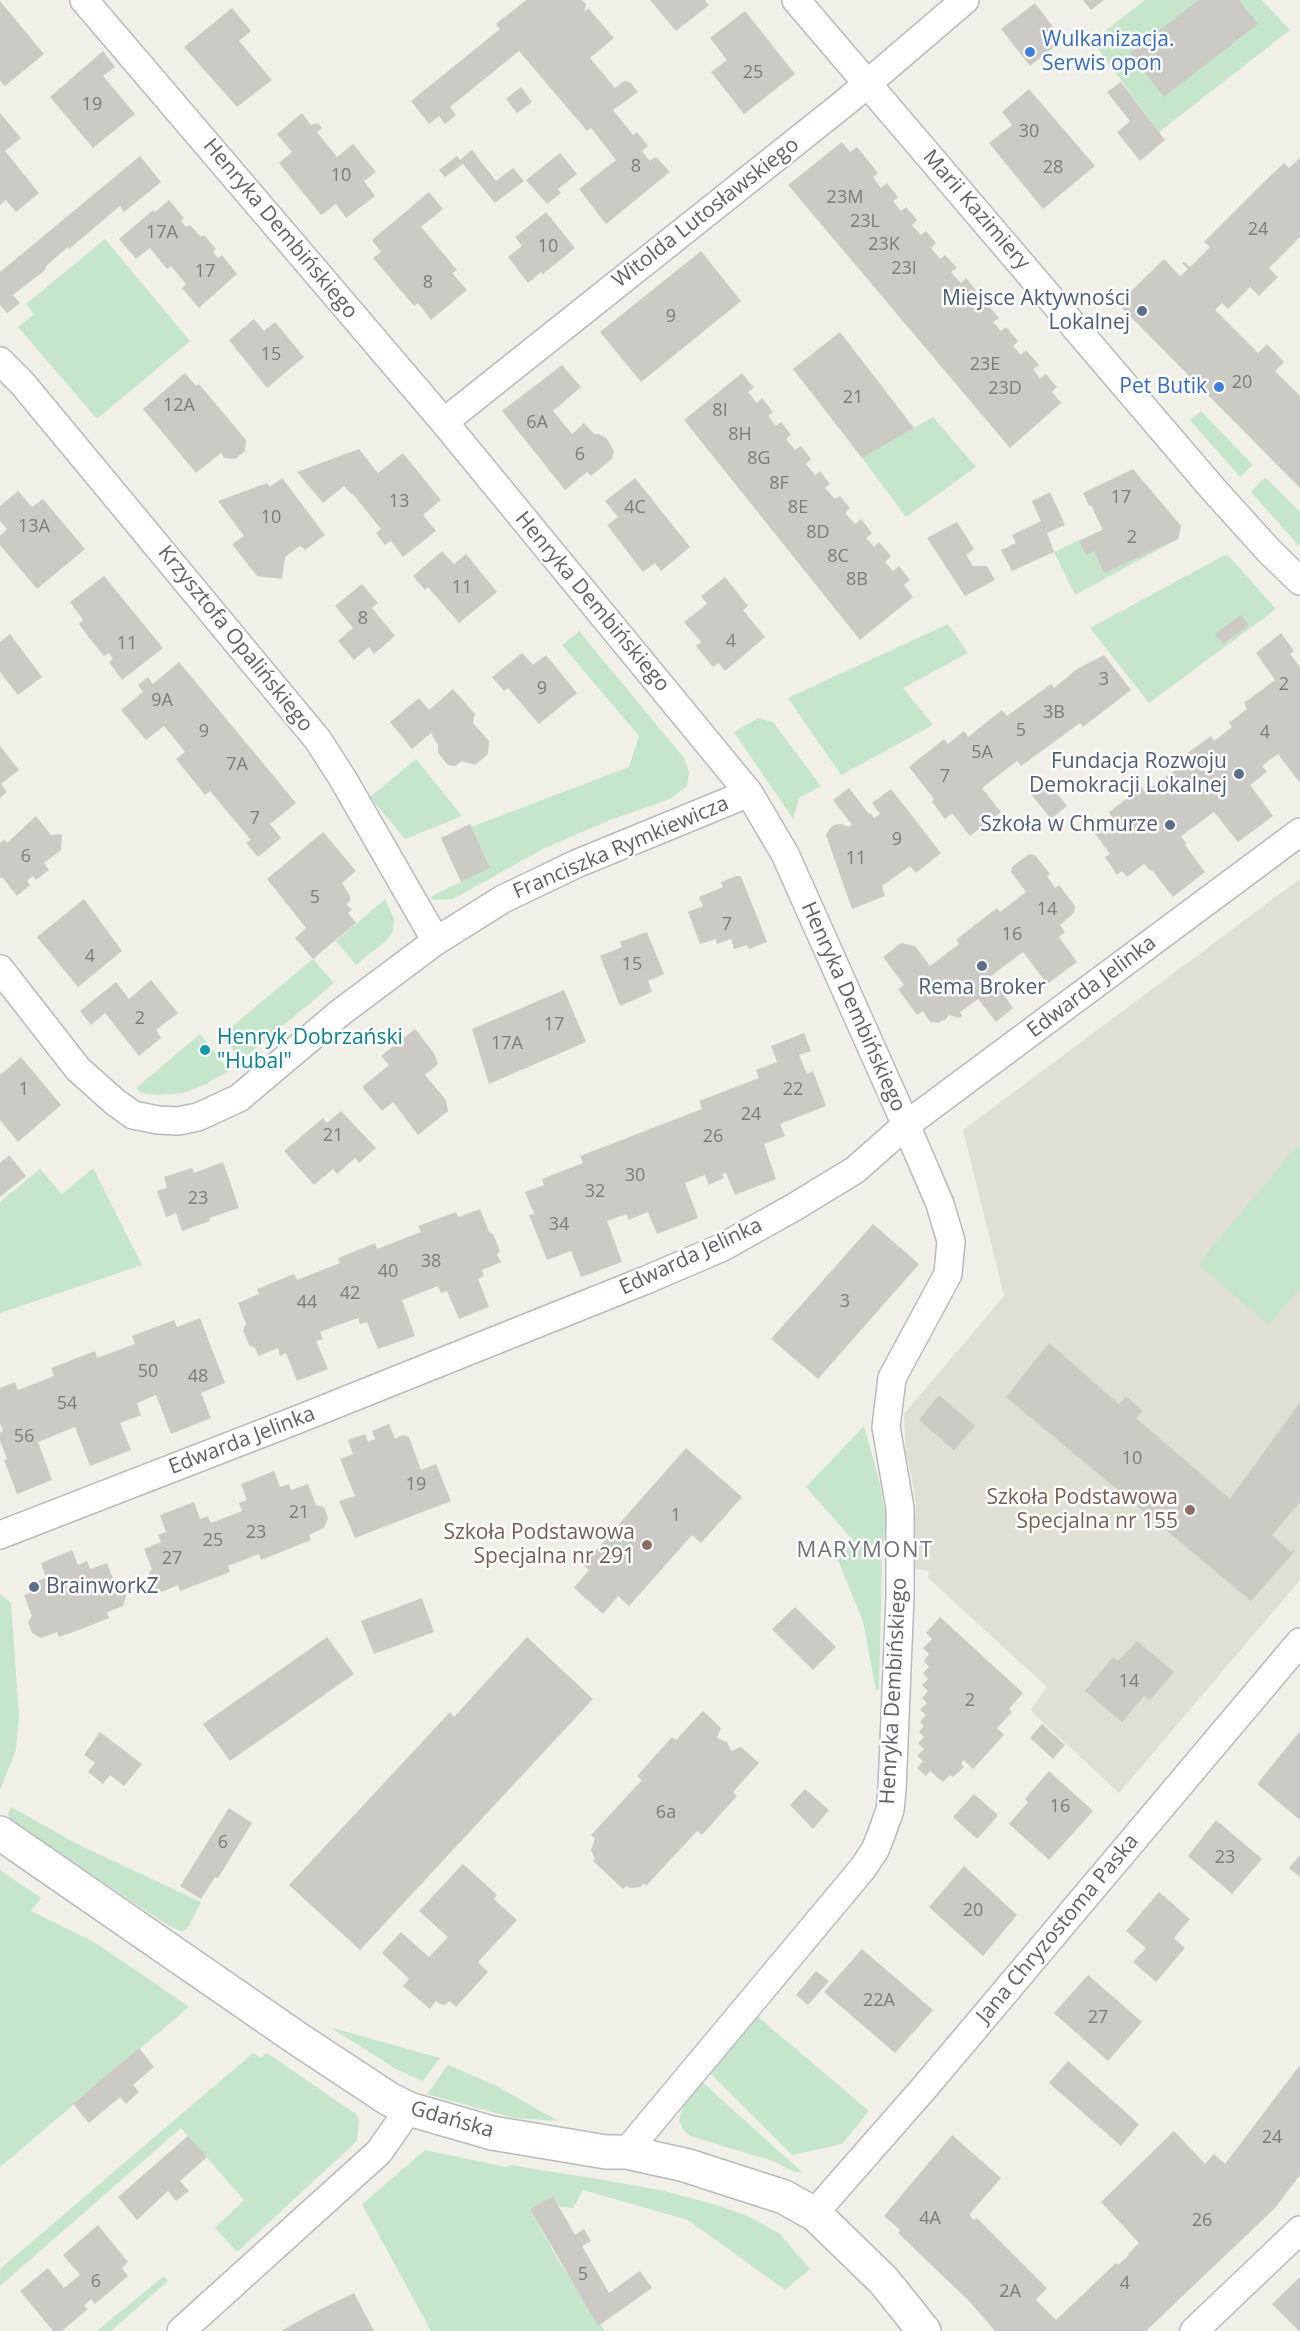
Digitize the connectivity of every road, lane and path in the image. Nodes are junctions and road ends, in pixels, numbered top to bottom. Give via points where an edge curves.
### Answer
1 (84, 0) edge
2 (796, 0) edge
3 (965, 0) edge
4 (867, 85) junction
5 (0, 361) edge
6 (444, 422) junction
7 (1300, 580) edge
8 (749, 794) junction
9 (1300, 832) edge
10 (436, 941) junction
11 (0, 969) edge
12 (906, 1125) junction
13 (0, 1535) edge
14 (1300, 1642) edge
15 (0, 1833) edge
16 (409, 2109) junction
17 (626, 2152) junction
18 (816, 2215) junction
19 (1300, 2230) edge
20 (181, 2331) edge
21 (924, 2331) edge
22 (1194, 2331) edge

1 - 6 street, Henryka Dembińskiego
2 - 4 street, Marii Kazimiery
3 - 4 street, Witolda Lutosławskiego
4 - 6 street, Witolda Lutosławskiego
4 - 7 street, Marii Kazimiery via 1213,489
5 - 10 street, Krzysztofa Opalińskiego via 318,740
6 - 8 street, Henryka Dembińskiego
8 - 10 street, Franciszka Rymkiewicza via 576,864 503,899
8 - 12 street, Henryka Dembińskiego via 784,854
9 - 12 street, Edwarda Jelinka
10 - 11 street, Franciszka Rymkiewicza via 341,1012 239,1098 198,1117 178,1121 133,1115 78,1069
12 - 13 street, Edwarda Jelinka via 855,1170 723,1246 310,1415
12 - 17 street, Henryka Dembińskiego via 940,1204 951,1241 948,1274 892,1378 886,1427 900,1508 890,1810 864,1868
14 - 18 street, Jana Chryzostoma Paska
15 - 16 street, Gdańska via 298,2039
16 - 17 street, Gdańska via 492,2133
16 - 20 street via 379,2152
17 - 18 street, Gdańska via 685,2165 784,2197
18 - 21 street, Gdańska via 884,2281
19 - 22 street

